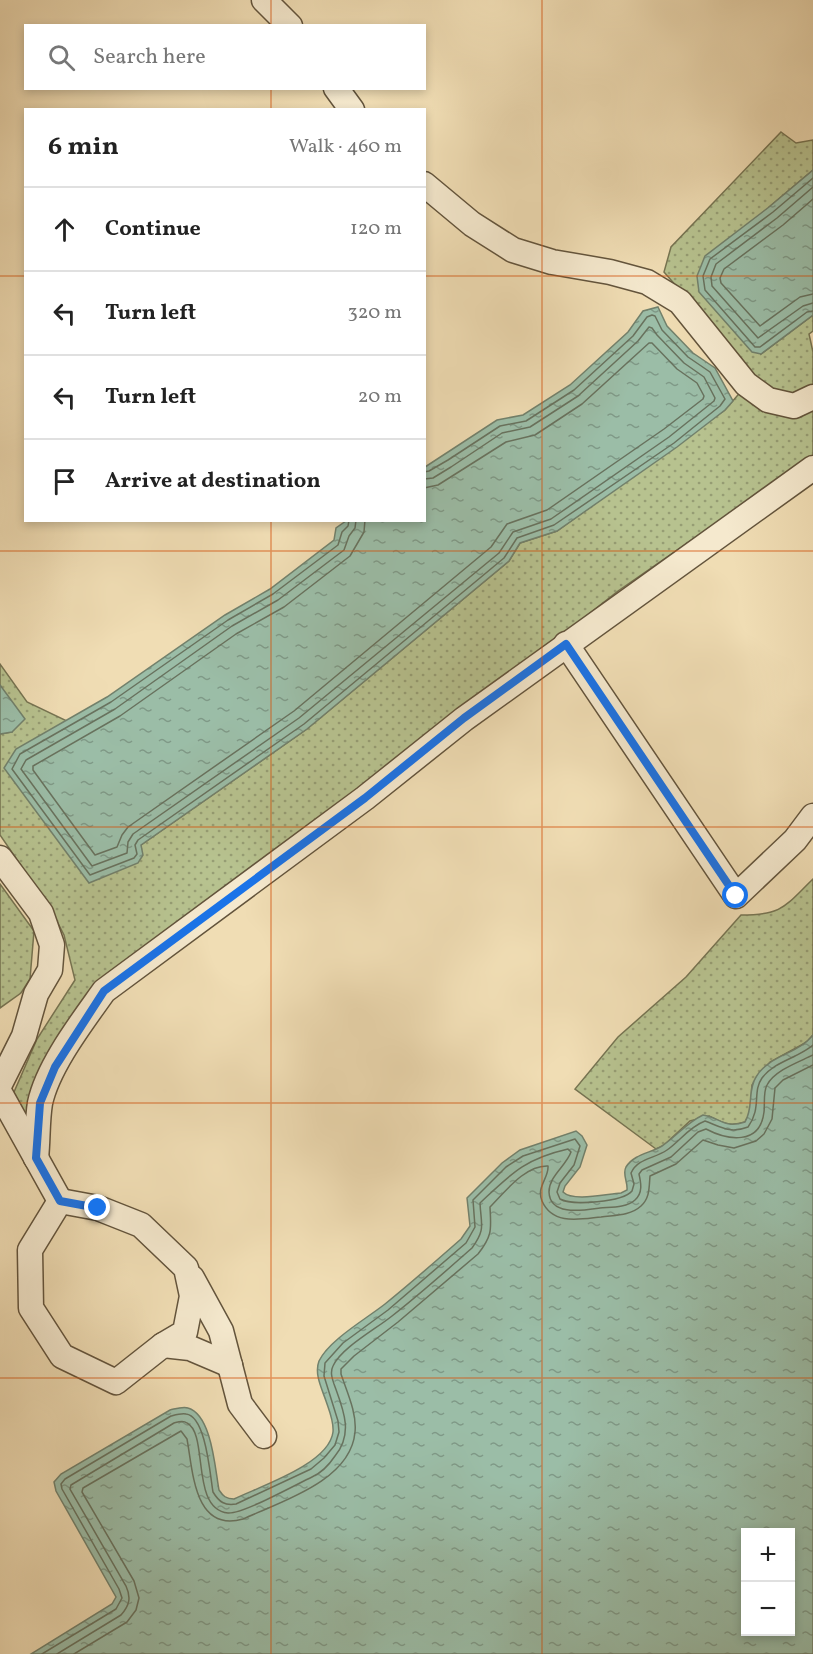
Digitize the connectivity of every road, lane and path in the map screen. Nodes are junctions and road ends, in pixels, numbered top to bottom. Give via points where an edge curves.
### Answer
1 (264, 0) edge
2 (288, 24) edge
3 (337, 90) edge
4 (351, 108) edge
5 (426, 186) edge
6 (813, 397) edge
7 (813, 468) edge
8 (566, 644) junction
9 (813, 816) edge
10 (0, 858) edge
11 (0, 1084) edge
12 (0, 1094) edge
13 (36, 1158) junction
14 (60, 1201) junction
15 (186, 1268) junction
16 (163, 1345) junction
17 (230, 1365) junction
18 (264, 1436) dead end

1 - 2 street
3 - 4 street
5 - 6 street via 472,224 513,250 648,282 680,302 746,384 768,400 794,406
7 - 8 street
8 - 9 street via 736,896 795,840
8 - 13 street via 104,991 55,1067 40,1103
10 - 11 street via 40,913 52,945 50,970 36,994 24,1036
12 - 13 street
13 - 14 street
14 - 15 street via 98,1208 141,1225
14 - 16 street via 30,1250 31,1308 62,1356 116,1382
15 - 16 street via 192,1296 186,1332
15 - 17 street via 221,1331
16 - 17 street via 190,1348
17 - 18 street via 240,1404

